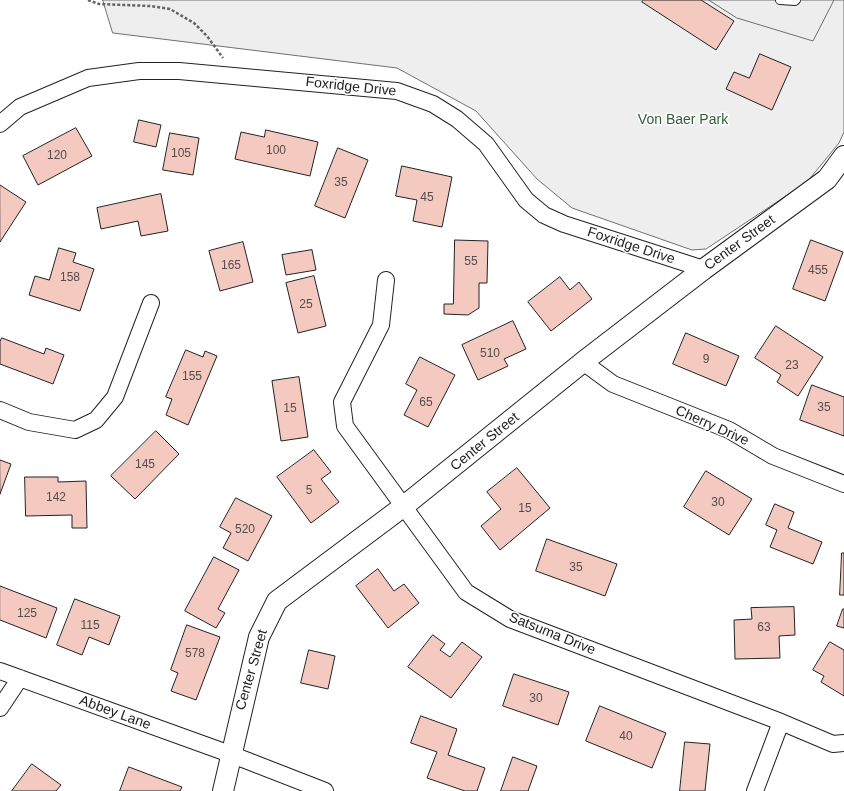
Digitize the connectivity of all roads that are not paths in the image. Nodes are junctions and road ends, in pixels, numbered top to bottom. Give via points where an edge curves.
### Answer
1 (780, 0) edge
2 (796, 0) edge
3 (0, 124) edge
4 (844, 156) edge
5 (704, 269) junction
6 (386, 280) dead end
7 (151, 303) dead end
8 (583, 362) junction
9 (0, 410) edge
10 (844, 484) edge
11 (404, 506) junction
12 (0, 671) edge
13 (20, 678) junction
14 (0, 708) edge
15 (781, 722) junction
16 (844, 743) edge
17 (230, 754) junction
18 (222, 791) edge
19 (325, 791) edge
20 (755, 791) edge

1 - 2 lane
3 - 5 street, Foxridge Drive via 20,107 88,78 139,71 179,71 397,91 433,104 457,119 486,144 526,200 544,215 564,224
4 - 5 street, Center Street via 827,180
5 - 8 street, Center Street
6 - 11 street, Satsuma Drive via 380,324 342,402 345,426
7 - 9 street via 115,397 96,420 75,430 29,422
8 - 10 street, Cherry Drive via 613,384 729,430 773,456
8 - 11 street, Center Street
11 - 15 street, Satsuma Drive via 466,592 510,619
11 - 17 street, Center Street via 277,601 259,637
12 - 13 street, Abbey Lane
13 - 14 street
13 - 17 street, Abbey Lane
15 - 16 street, Satsuma Drive via 833,744
15 - 20 street
17 - 18 street, Center Street
17 - 19 street, Abbey Lane

